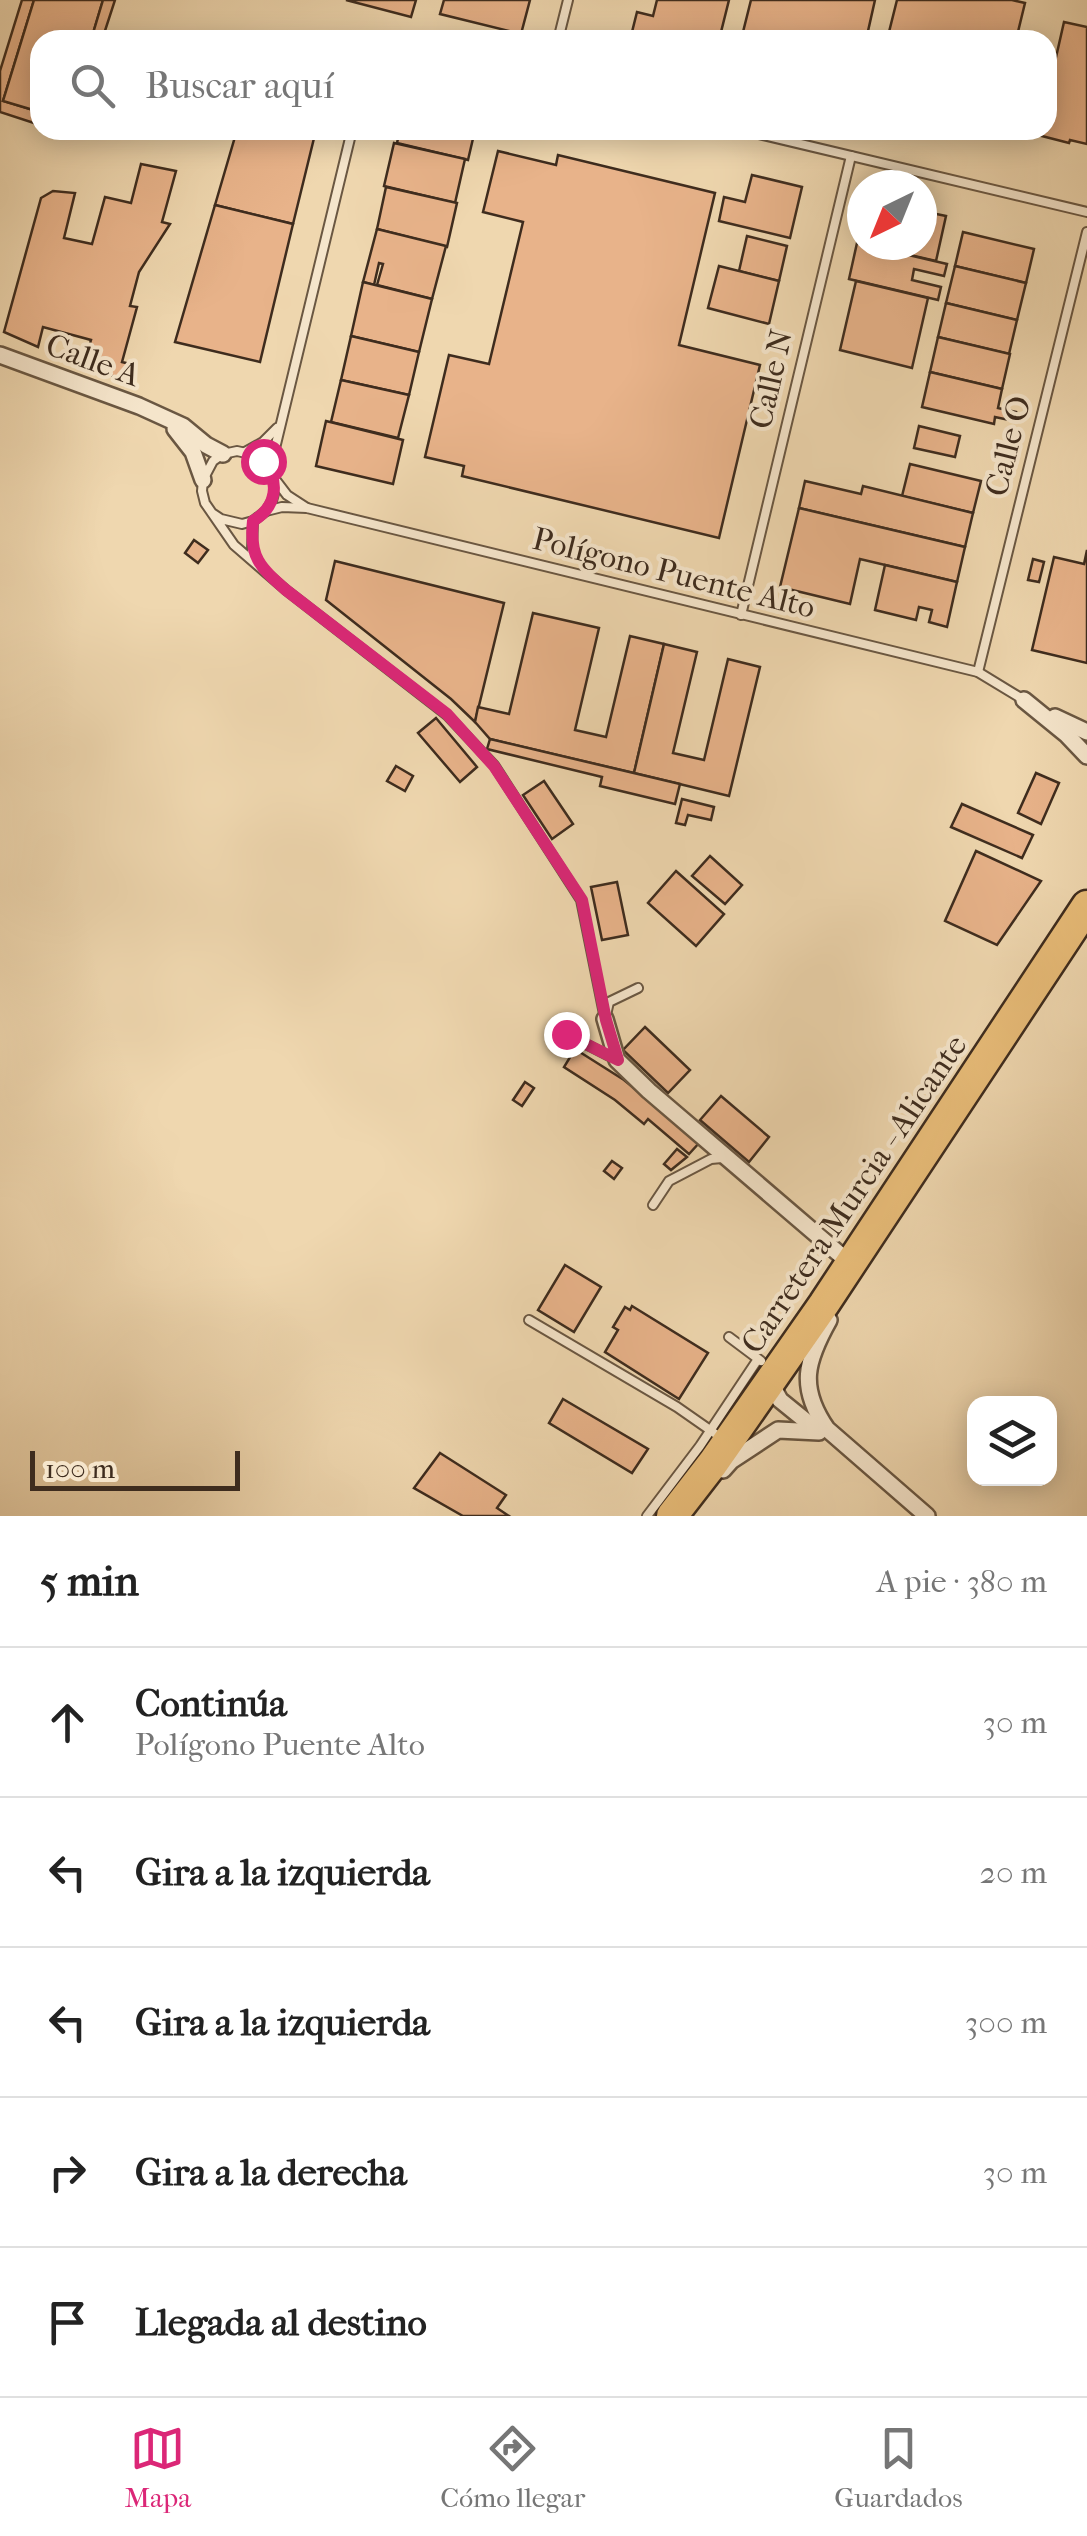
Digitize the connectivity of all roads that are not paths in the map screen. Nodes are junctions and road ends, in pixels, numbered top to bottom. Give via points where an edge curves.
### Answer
1 (568, 0) edge
2 (560, 30) edge
3 (350, 140) edge
4 (784, 140) edge
5 (850, 156) junction
6 (1087, 212) edge
7 (1087, 232) edge
8 (0, 355) edge
9 (165, 419) junction
10 (280, 424) junction
11 (245, 452) junction
12 (223, 454) junction
13 (272, 474) junction
14 (203, 480) junction
15 (307, 508) junction
16 (266, 511) junction
17 (212, 513) junction
18 (253, 521) junction
19 (262, 569) junction
20 (741, 615) junction
21 (978, 672) junction
22 (1024, 700) junction
23 (1087, 732) edge
24 (1087, 756) edge
25 (1087, 888) edge
26 (1087, 906) edge
27 (1051, 961) junction
28 (638, 988) dead end
29 (606, 1020) junction
30 (566, 1034) dead end
31 (618, 1060) junction
32 (727, 1158) junction
33 (653, 1205) dead end
34 (883, 1215) junction
35 (850, 1264) junction
36 (529, 1320) dead end
37 (729, 1337) dead end
38 (769, 1371) junction
39 (819, 1432) junction
40 (719, 1436) junction
41 (854, 1454) junction
42 (647, 1516) edge
43 (672, 1516) edge
44 (686, 1516) edge
45 (927, 1516) edge

1 - 2 lane
3 - 10 lane
4 - 5 lane
5 - 6 lane
5 - 20 lane, Calle N
7 - 21 lane, Calle O
8 - 9 street, Calle A
9 - 12 street, Calle A
9 - 14 street via 193,452
10 - 11 lane
10 - 13 lane
11 - 12 lane
11 - 13 lane, Polígono Puente Alto
12 - 14 lane
13 - 15 lane, Polígono Puente Alto
13 - 16 lane
14 - 17 lane
15 - 16 lane, Polígono Puente Alto
15 - 20 lane, Polígono Puente Alto
16 - 18 lane
17 - 18 lane via 231,523
17 - 19 lane
18 - 19 lane via 252,550
19 - 29 lane via 447,714 494,766 582,900
20 - 21 lane, Polígono Puente Alto
21 - 22 lane, Polígono Puente Alto
22 - 23 street
22 - 24 street
25 - 27 street
26 - 27 highway, Carretera Murcia - Alicante
27 - 34 highway, Carretera Murcia - Alicante
28 - 29 lane via 609,1002
29 - 31 street
30 - 31 lane
31 - 32 street
32 - 33 lane via 669,1180
32 - 35 street
34 - 35 highway, Carretera Murcia - Alicante
34 - 41 street via 875,1248 811,1352 808,1374 816,1413
35 - 38 highway, Carretera Murcia - Alicante
36 - 40 lane
37 - 38 lane
38 - 39 street via 780,1400
38 - 40 highway, Carretera Murcia - Alicante
39 - 41 street
39 - 44 street via 778,1430 756,1443 731,1461
40 - 42 lane
40 - 43 highway, Carretera Murcia - Alicante
41 - 45 street

